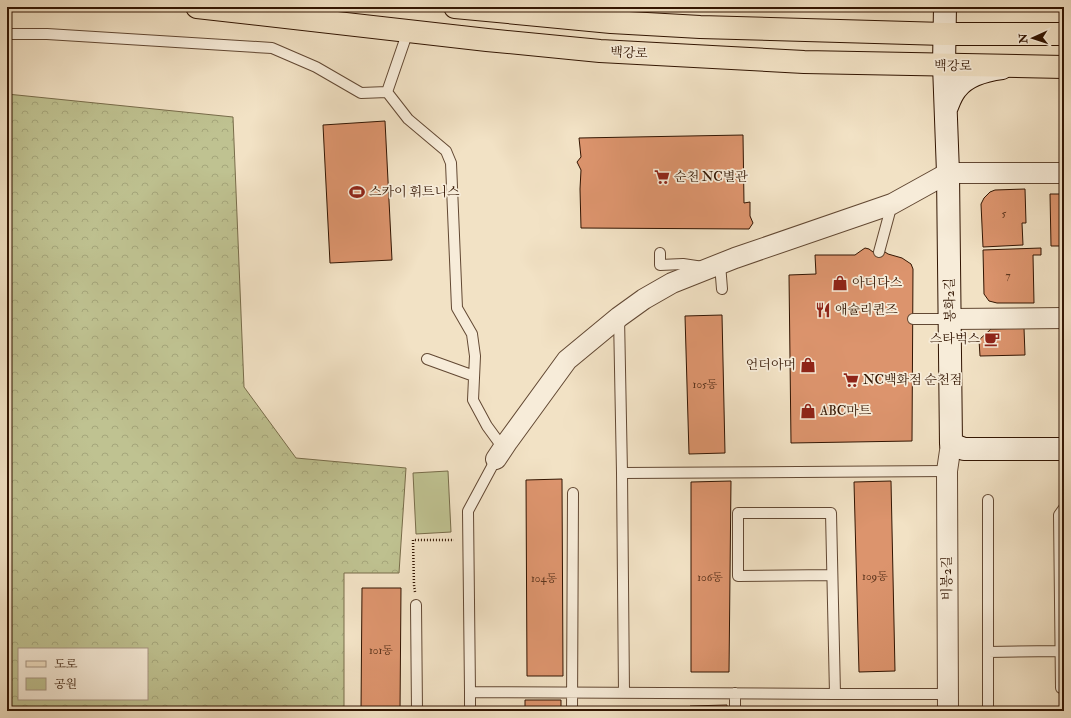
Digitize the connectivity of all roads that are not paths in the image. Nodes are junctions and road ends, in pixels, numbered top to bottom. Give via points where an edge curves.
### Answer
1 (196, 7) edge
2 (455, 7) edge
3 (945, 7) edge
4 (408, 31) junction
5 (7, 34) edge
6 (944, 34) junction
7 (1064, 34) edge
8 (944, 65) junction
9 (1023, 67) junction
10 (1064, 67) edge
11 (387, 92) junction
12 (946, 109) junction
13 (948, 173) junction
14 (1064, 173) edge
15 (892, 204) junction
16 (660, 252) dead end
17 (879, 252) dead end
18 (715, 266) junction
19 (722, 289) dead end
20 (619, 317) junction
21 (1064, 318) edge
22 (913, 319) dead end
23 (950, 319) junction
24 (427, 359) dead end
25 (474, 376) junction
26 (951, 444) junction
27 (1064, 449) edge
28 (500, 454) junction
29 (947, 471) junction
30 (622, 473) junction
31 (573, 493) dead end
32 (988, 500) dead end
33 (1064, 508) edge
34 (1061, 556) edge
35 (832, 575) junction
36 (416, 605) road end
37 (1062, 607) edge
38 (1060, 651) junction
39 (988, 652) junction
40 (1064, 688) edge
41 (470, 692) junction
42 (572, 692) junction
43 (624, 692) junction
44 (735, 693) junction
45 (835, 694) junction
46 (948, 703) edge
47 (417, 711) edge
48 (470, 711) edge
49 (572, 711) edge
50 (735, 711) edge
51 (988, 711) edge

1 - 4 main road, 백강로
2 - 6 main road via 700,28
3 - 6 street, 봉화2길
4 - 8 main road, 백강로 via 600,51 804,62
4 - 11 lane
5 - 11 lane via 47,34 272,48 316,67 361,93
6 - 7 main road
6 - 8 street, 봉화2길
8 - 9 main road, 백강로
8 - 12 street, 봉화2길
9 - 10 main road, 백강로
9 - 12 street via 998,69 968,78 955,89
11 - 25 lane via 408,119 446,150 451,163 457,308 472,334
12 - 13 street, 봉화2길
13 - 14 street
13 - 15 street
13 - 23 street, 봉화2길
15 - 17 lane
15 - 18 street
16 - 18 lane via 660,265
18 - 19 lane
18 - 20 street via 672,283
20 - 28 street via 567,360
20 - 30 lane
21 - 23 street
22 - 23 lane
23 - 26 street, 봉화2길
24 - 25 lane
25 - 28 lane via 473,400
26 - 27 street via 964,449
26 - 29 street, 비봉2길
28 - 41 lane via 468,511
29 - 30 lane
29 - 46 street, 비봉2길
30 - 43 lane
31 - 42 lane
32 - 39 lane
33 - 34 lane via 1059,515
34 - 37 lane
35 - 35 lane via 831,513 738,513 738,576
35 - 45 lane
36 - 47 lane
37 - 38 lane
38 - 39 lane
38 - 40 lane via 1061,688
39 - 51 lane
41 - 42 lane
41 - 48 lane
42 - 43 lane
42 - 49 lane
43 - 44 lane
44 - 45 lane
44 - 50 lane
45 - 46 lane

